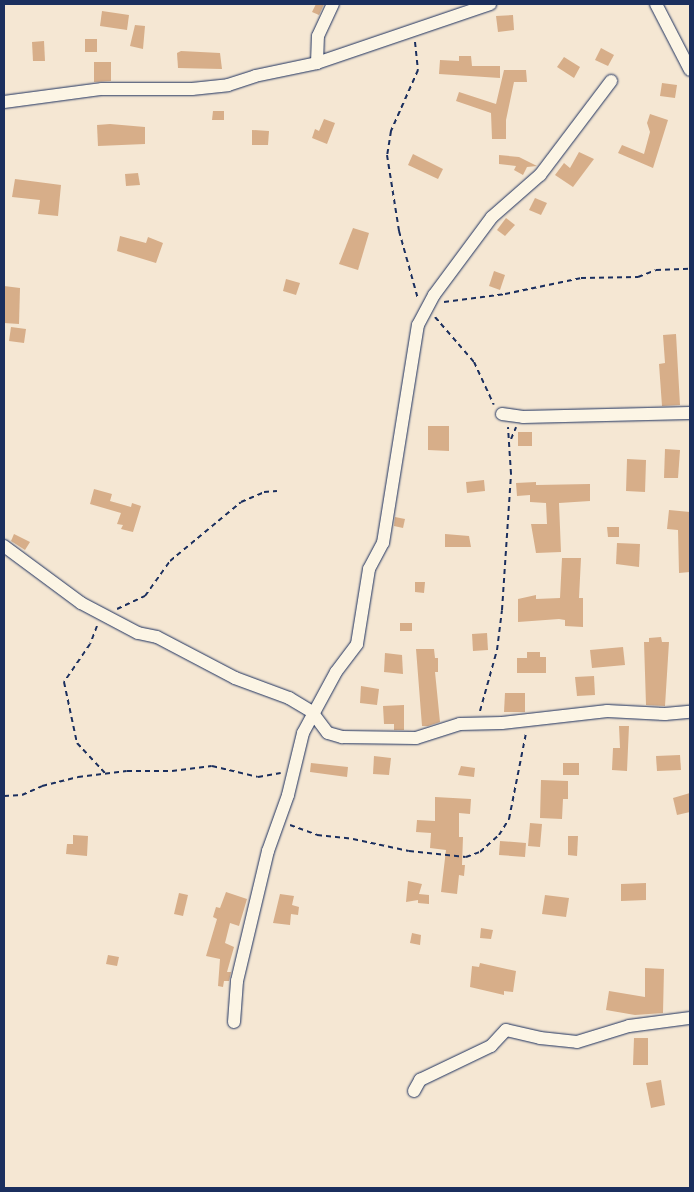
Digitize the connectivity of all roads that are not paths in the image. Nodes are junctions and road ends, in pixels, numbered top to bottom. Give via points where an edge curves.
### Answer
1 (332, 4) edge
2 (490, 4) edge
3 (656, 4) edge
4 (317, 63) junction
5 (690, 70) edge
6 (610, 81) dead end
7 (4, 102) edge
8 (502, 414) road end
9 (690, 414) edge
10 (4, 546) edge
11 (312, 712) junction
12 (690, 712) edge
13 (690, 1018) edge
14 (234, 1022) dead end
15 (414, 1091) dead end

1 - 4 street via 318,36
2 - 4 street
3 - 5 street
4 - 7 street via 228,85 192,89 102,89
6 - 11 street via 540,175 492,217 427,307 418,325 383,543 369,569 357,644
8 - 9 street via 523,417
10 - 11 street via 81,603 105,616 138,633 157,637 235,678 289,698
11 - 12 street via 328,733 342,737 416,738 452,726 477,723 607,711
11 - 14 street via 268,851 237,981
13 - 15 street via 629,1026 577,1042 506,1030 492,1046 420,1080

